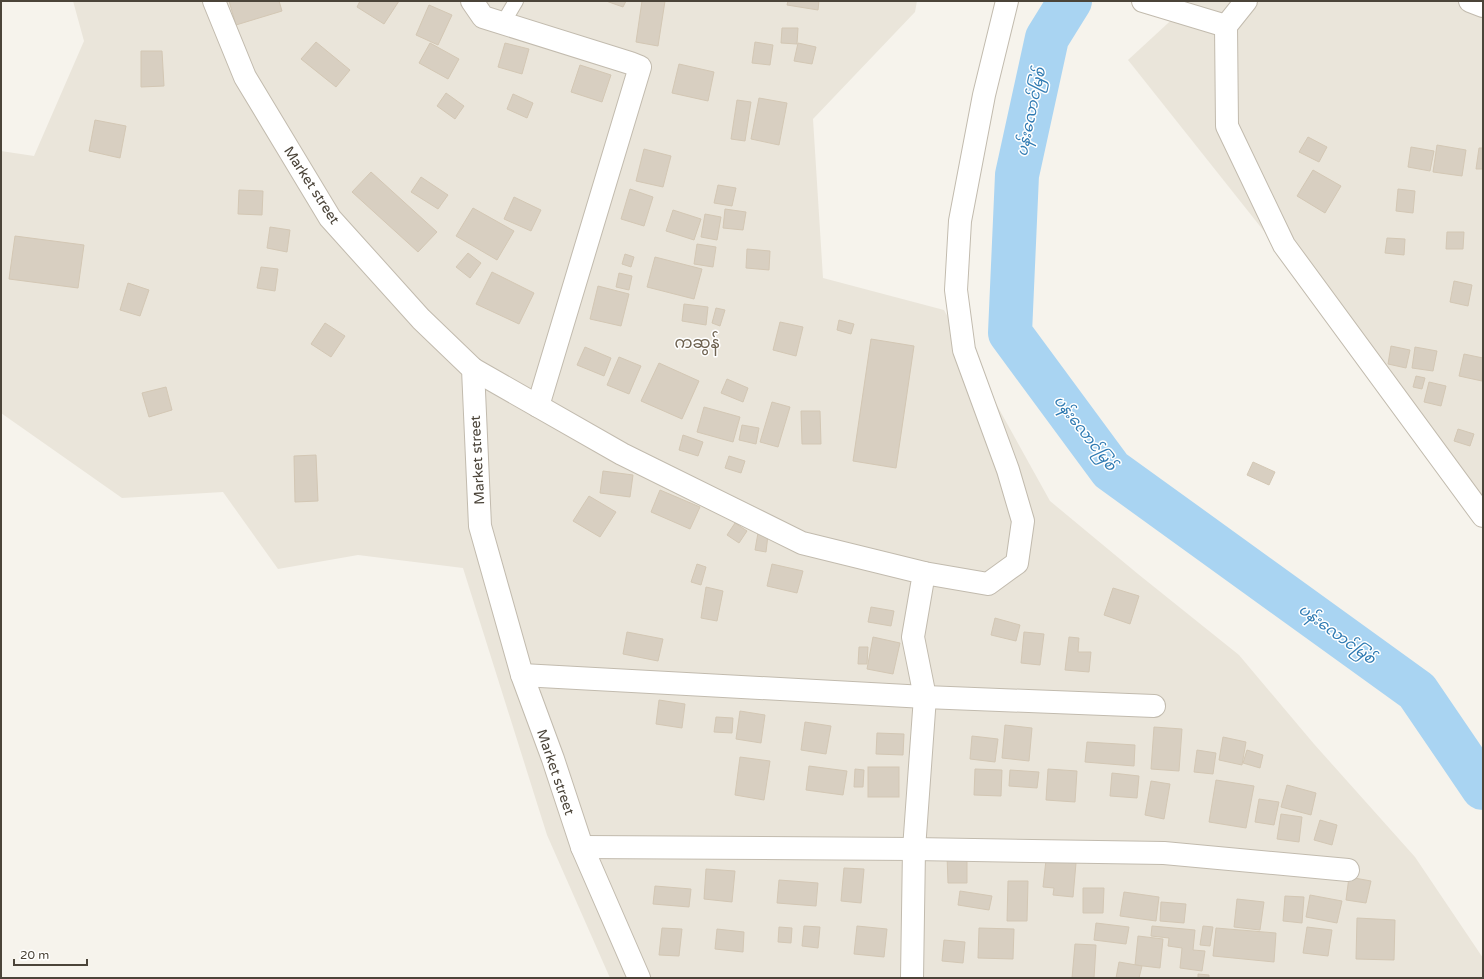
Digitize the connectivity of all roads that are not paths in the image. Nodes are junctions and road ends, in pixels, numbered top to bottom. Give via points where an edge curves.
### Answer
1 (214, 1) edge
2 (472, 1) edge
3 (516, 1) edge
4 (1007, 1) edge
5 (1143, 1) edge
6 (1246, 1) edge
7 (1470, 1) edge
8 (1483, 6) edge
9 (503, 23) junction
10 (1226, 26) junction
11 (473, 369) junction
12 (538, 406) junction
13 (1483, 516) edge
14 (924, 573) junction
15 (522, 675) junction
16 (925, 696) junction
17 (1154, 706) dead end
18 (582, 847) junction
19 (914, 849) junction
20 (1348, 870) dead end
21 (639, 978) edge
22 (912, 978) edge

1 - 11 street, Market street via 245,77 330,218 421,318
2 - 9 street via 483,16
3 - 9 lane
4 - 14 street via 984,95 960,221 956,290 964,350 1008,470 1022,521 1017,562 988,584
5 - 10 street
6 - 10 street
7 - 8 street
9 - 12 street via 640,67
10 - 13 street via 1227,126 1284,245
11 - 12 street
11 - 15 street, Market street via 480,526
12 - 14 street via 622,454 802,542
14 - 16 street via 914,637
15 - 16 street
15 - 18 street, Market street
16 - 17 street
16 - 19 street
18 - 19 street
18 - 21 street, Market street
19 - 20 street via 1164,853
19 - 22 street

